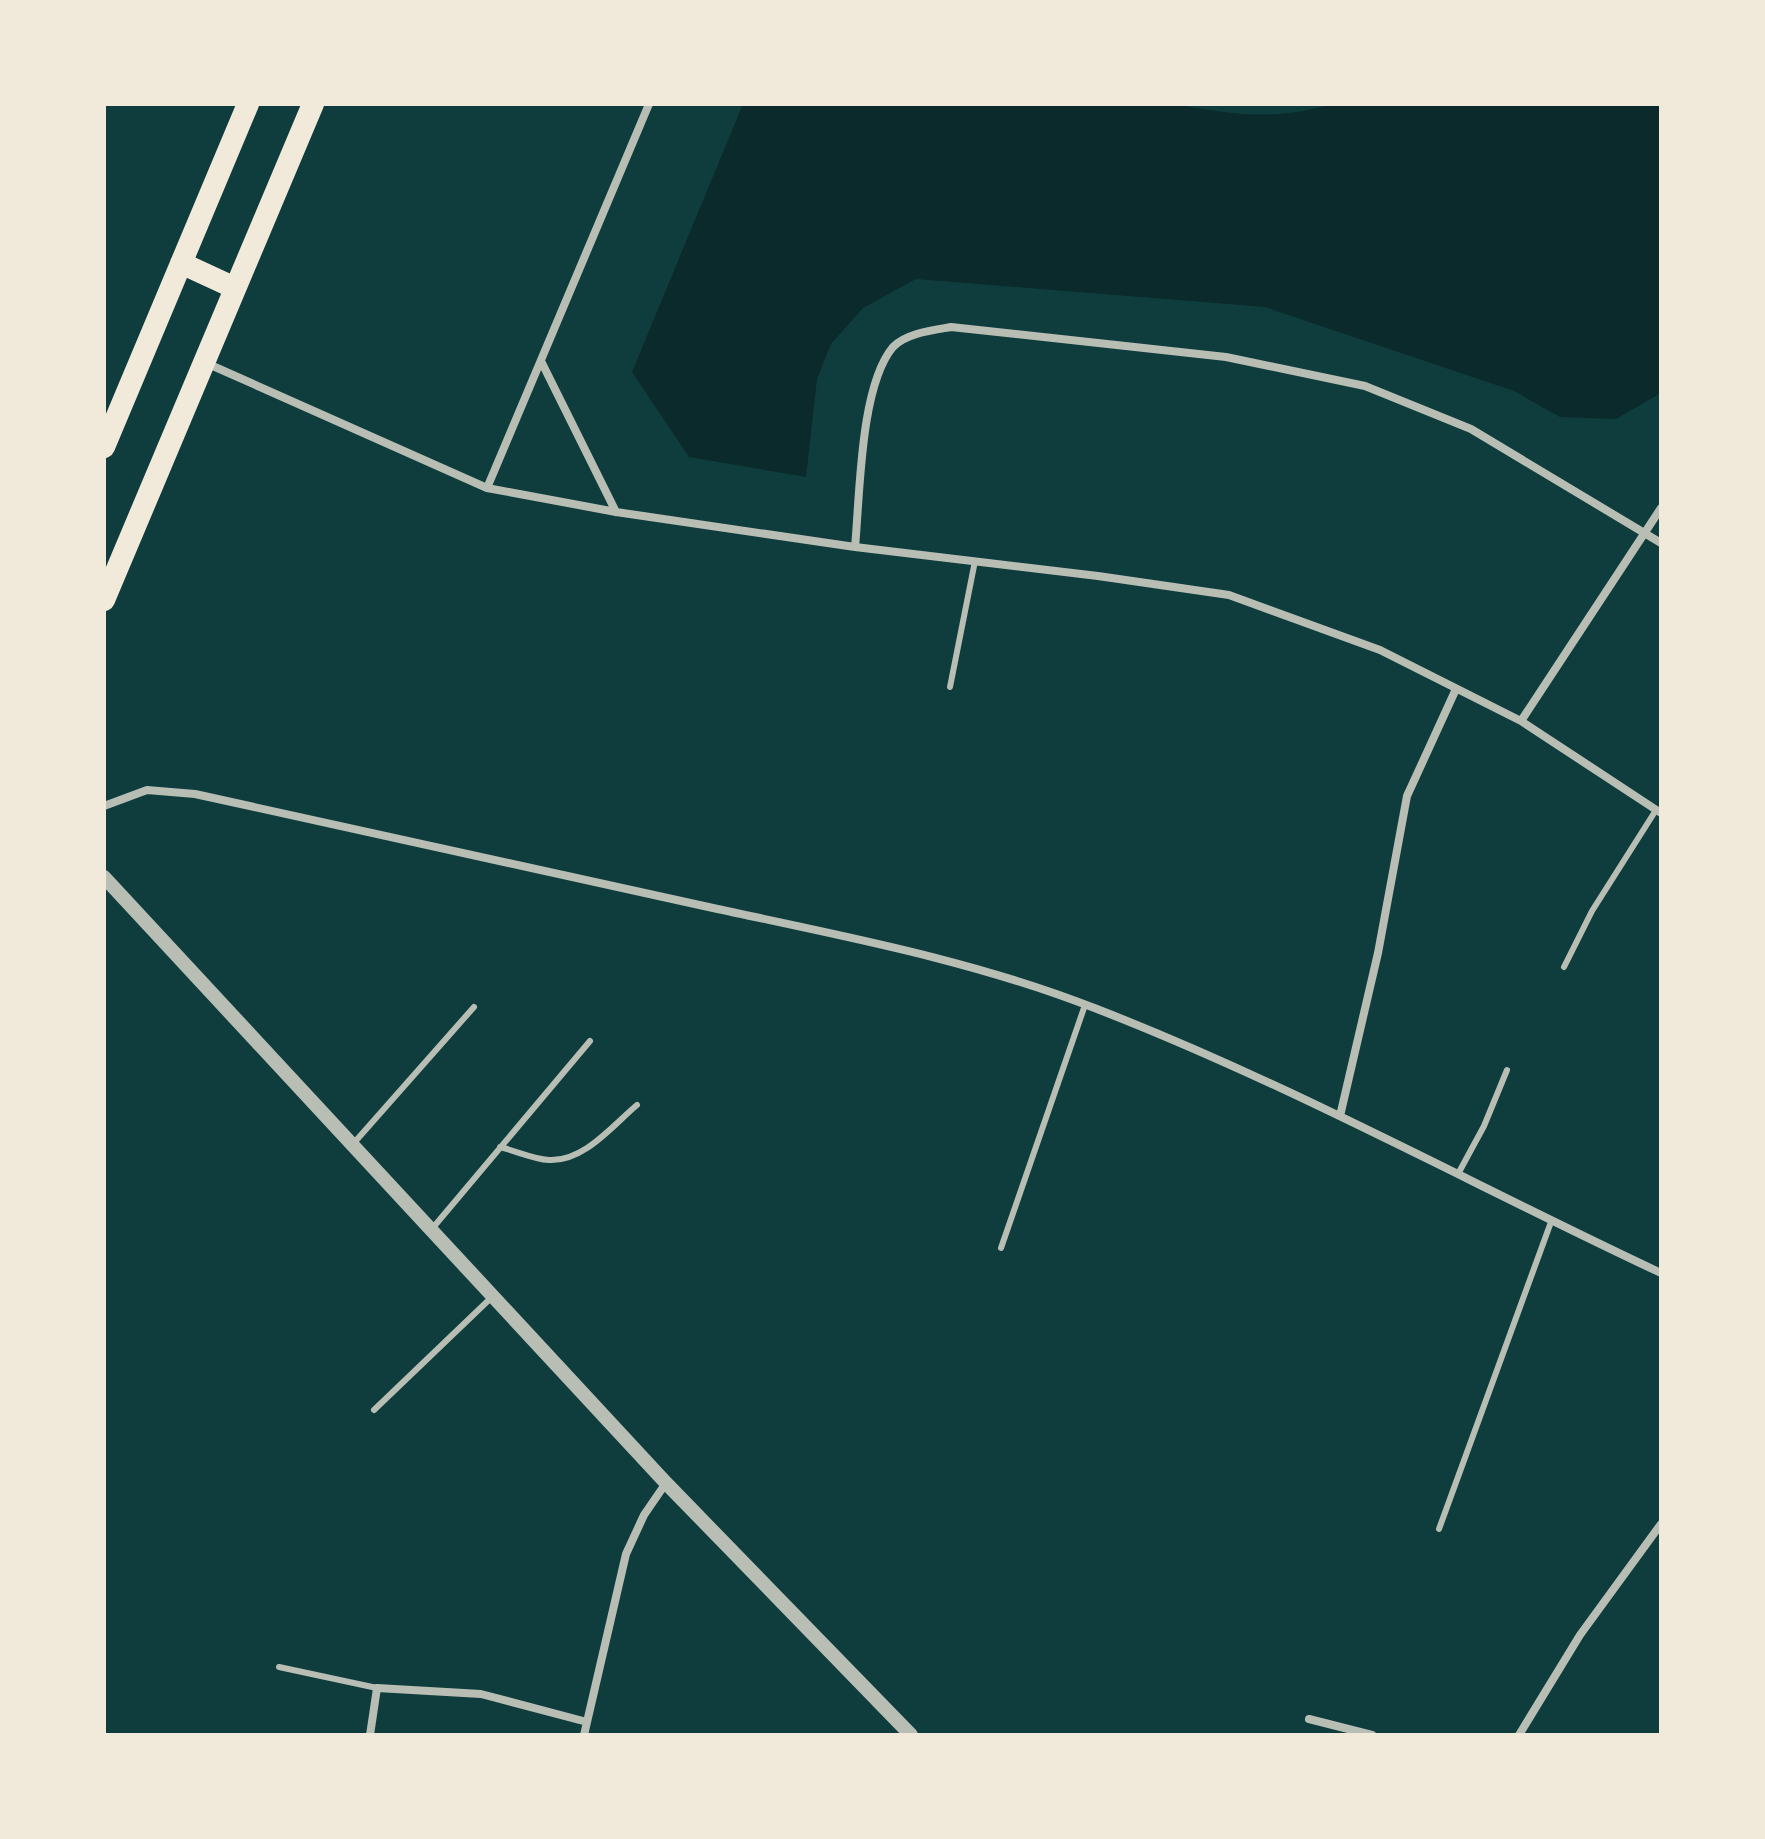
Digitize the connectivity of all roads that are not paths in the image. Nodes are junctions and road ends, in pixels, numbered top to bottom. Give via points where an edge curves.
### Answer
1 (248, 104) edge
2 (313, 104) edge
3 (649, 104) edge
4 (181, 263) junction
5 (235, 288) junction
6 (203, 361) junction
7 (541, 361) junction
8 (104, 447) edge
9 (487, 488) junction
10 (1661, 508) edge
11 (616, 512) junction
12 (1645, 533) junction
13 (1661, 543) edge
14 (855, 547) junction
15 (975, 561) junction
16 (104, 600) edge
17 (950, 687) dead end
18 (1456, 689) junction
19 (1521, 721) junction
20 (104, 806) edge
21 (1658, 812) edge
22 (104, 877) edge
23 (1564, 967) dead end
24 (1085, 1005) junction
25 (474, 1007) dead end
26 (590, 1041) dead end
27 (1507, 1070) dead end
28 (637, 1105) dead end
29 (1340, 1116) junction
30 (353, 1144) junction
31 (500, 1147) junction
32 (1458, 1174) junction
33 (1551, 1222) junction
34 (431, 1230) junction
35 (1001, 1248) dead end
36 (1661, 1273) edge
37 (493, 1296) junction
38 (374, 1410) dead end
39 (666, 1483) junction
40 (1661, 1524) edge
41 (1439, 1529) dead end
42 (279, 1667) dead end
43 (377, 1688) junction
44 (1309, 1719) dead end
45 (587, 1722) junction
46 (370, 1735) edge
47 (584, 1735) edge
48 (911, 1735) edge
49 (1372, 1735) edge
50 (1519, 1735) edge

1 - 4 highway
2 - 5 highway
3 - 7 street
4 - 5 highway
4 - 8 highway
5 - 6 highway
6 - 9 street
6 - 16 highway
7 - 9 street
7 - 11 street
9 - 11 street
10 - 12 street
11 - 14 street
12 - 13 street
12 - 14 street via 1471,429 1365,386 1226,357 951,327 895,345 881,368 869,402
12 - 19 street
14 - 15 street
15 - 17 lane
15 - 18 street via 1229,595 1380,650
18 - 19 street
18 - 29 street via 1407,796
19 - 21 street
20 - 24 street via 147,790 195,794 950,960
21 - 23 lane via 1592,911
22 - 30 street
24 - 29 street
24 - 35 lane
25 - 30 lane
26 - 31 lane
27 - 32 lane
28 - 31 lane via 588,1147 568,1157 549,1160
29 - 32 street
30 - 34 street
31 - 34 lane
32 - 33 street
33 - 36 street
33 - 41 lane
34 - 37 street
37 - 38 lane
37 - 39 street
39 - 45 street via 626,1554
39 - 48 street
40 - 50 street via 1580,1635
42 - 43 lane
43 - 45 street via 481,1694
43 - 46 street
44 - 49 street
45 - 47 street

